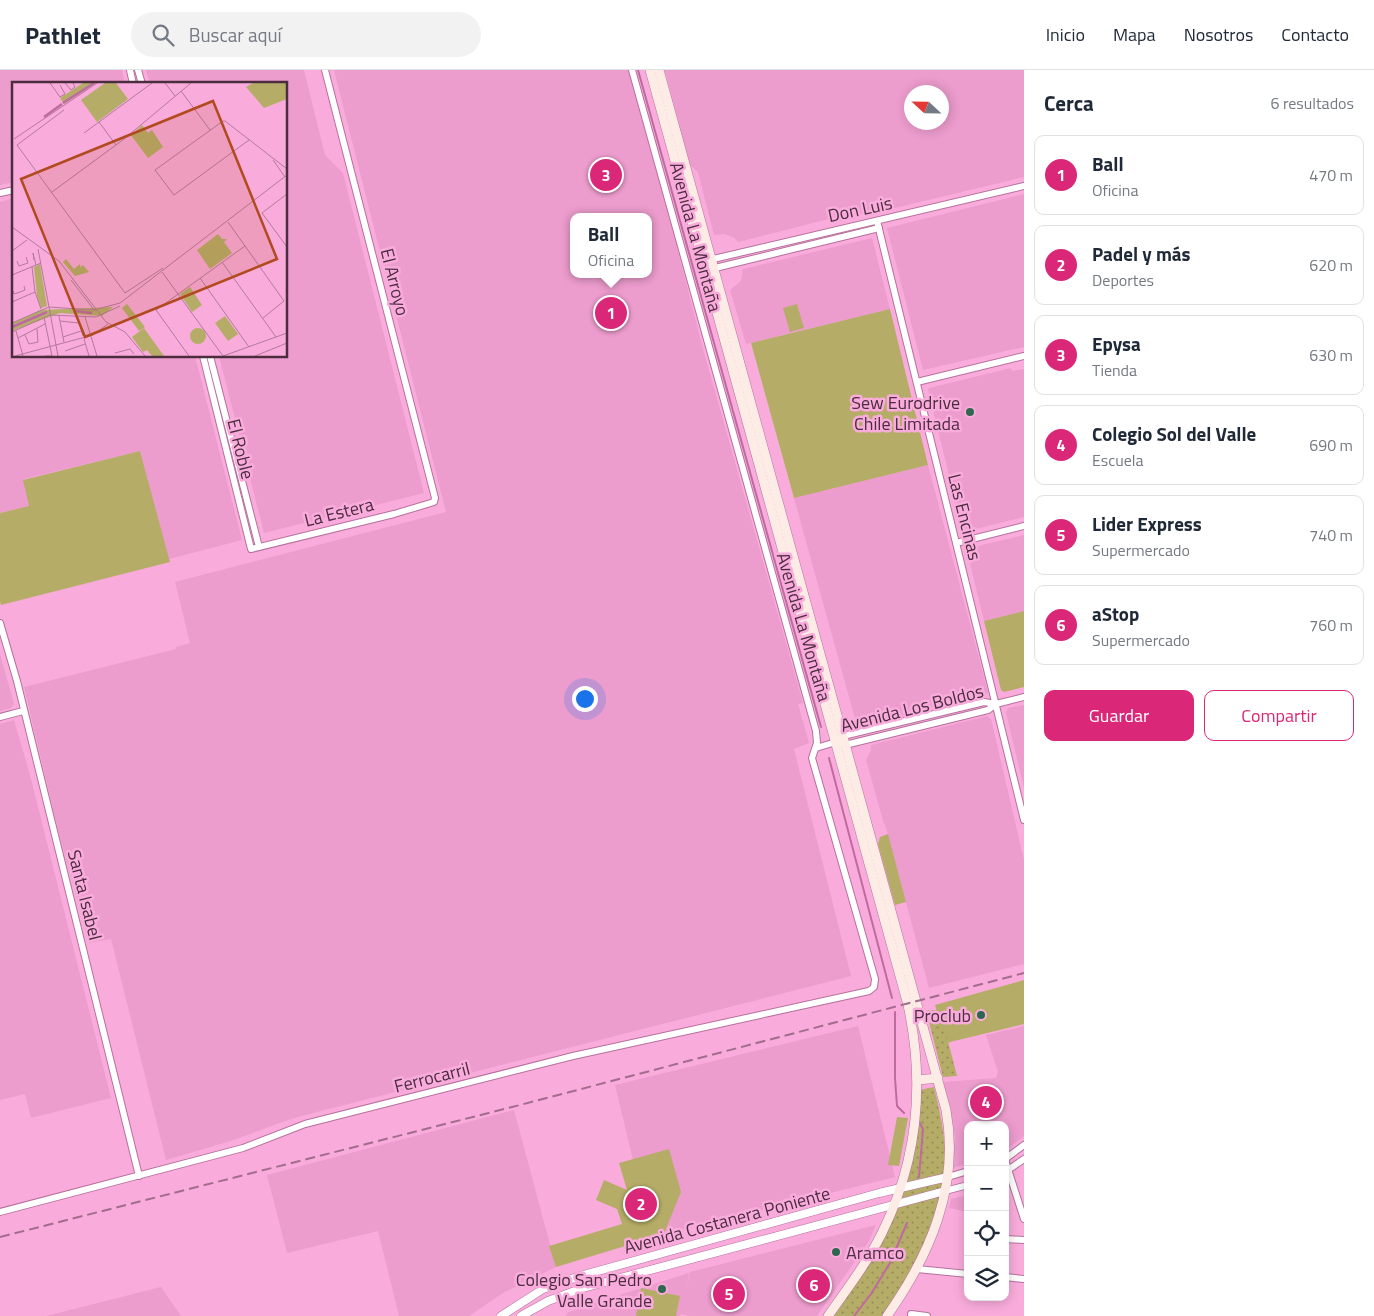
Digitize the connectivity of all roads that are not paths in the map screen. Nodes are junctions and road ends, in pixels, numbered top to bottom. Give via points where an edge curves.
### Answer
1 (325, 70) edge
2 (632, 70) edge
3 (650, 70) edge
4 (659, 70) edge
5 (1024, 186) edge
6 (695, 215) junction
7 (878, 225) junction
8 (708, 265) junction
9 (1024, 356) edge
10 (203, 358) edge
11 (211, 358) edge
12 (917, 382) junction
13 (434, 502) joint
14 (1024, 526) edge
15 (956, 543) junction
16 (259, 548) junction
17 (251, 549) joint
18 (0, 623) edge
19 (1024, 697) edge
20 (996, 704) junction
21 (23, 711) junction
22 (0, 717) edge
23 (841, 741) junction
24 (816, 748) junction
25 (1024, 820) edge
26 (938, 1078) junction
27 (918, 1080) junction
28 (1024, 1145) edge
29 (1009, 1156) edge
30 (1024, 1159) edge
31 (1009, 1170) edge
32 (964, 1172) edge
33 (139, 1176) junction
34 (948, 1176) junction
35 (1009, 1177) edge
36 (964, 1186) edge
37 (900, 1189) junction
38 (945, 1191) junction
39 (895, 1204) junction
40 (0, 1212) edge
41 (1024, 1219) edge
42 (1009, 1239) edge
43 (1024, 1240) edge
44 (917, 1269) junction
45 (964, 1274) edge
46 (1009, 1277) edge
47 (1024, 1279) edge
48 (911, 1314) dead end
49 (501, 1316) edge
50 (522, 1316) edge
51 (828, 1316) edge
52 (887, 1316) edge
53 (927, 1316) edge

1 - 13 street, El Arroyo
2 - 24 street via 818,738
3 - 6 main road, Avenida La Montaña
4 - 6 main road, Avenida La Montaña
5 - 7 street, Don Luis
6 - 8 main road, Avenida La Montaña
7 - 8 street, Don Luis
7 - 12 street, Las Encinas
8 - 23 main road, Avenida La Montaña
9 - 12 street
10 - 17 street, El Roble
11 - 16 street, El Roble
12 - 15 street, Las Encinas
13 - 16 street, La Estera
14 - 15 street
15 - 20 street, Las Encinas
16 - 17 street, La Estera
18 - 21 street, Santa Isabel
19 - 20 street, Avenida Los Boldos
20 - 23 street, Avenida Los Boldos via 988,710
20 - 25 street, Las Encinas
21 - 22 street
21 - 33 street, Santa Isabel
23 - 24 street, Avenida Los Boldos
23 - 26 main road, Avenida La Montaña
23 - 27 main road, Avenida La Montaña via 908,1004
24 - 33 street, Ferrocarril via 812,758 875,979 874,987 869,991 573,1056 305,1124 243,1148
26 - 27 main road
26 - 34 main road, Avenida La Montaña via 949,1128
27 - 37 main road, Avenida La Montaña via 914,1134
28 - 29 street
30 - 31 street
32 - 34 street, Avenida Costanera Poniente
33 - 40 street, Ferrocarril
34 - 37 street, Avenida Costanera Poniente
34 - 38 main road, Avenida La Montaña
35 - 41 street
36 - 38 street, Avenida Costanera Poniente
37 - 39 main road, Avenida La Montaña
37 - 49 street, Avenida Costanera Poniente via 580,1276 543,1290
38 - 39 street, Avenida Costanera Poniente
38 - 44 main road, Avenida La Montaña via 932,1236
39 - 50 street, Avenida Costanera Poniente via 583,1288 548,1300
39 - 51 main road, Avenida La Montaña via 873,1250
42 - 43 street
44 - 45 street
44 - 52 main road, Avenida La Montaña
46 - 47 street
48 - 53 street

